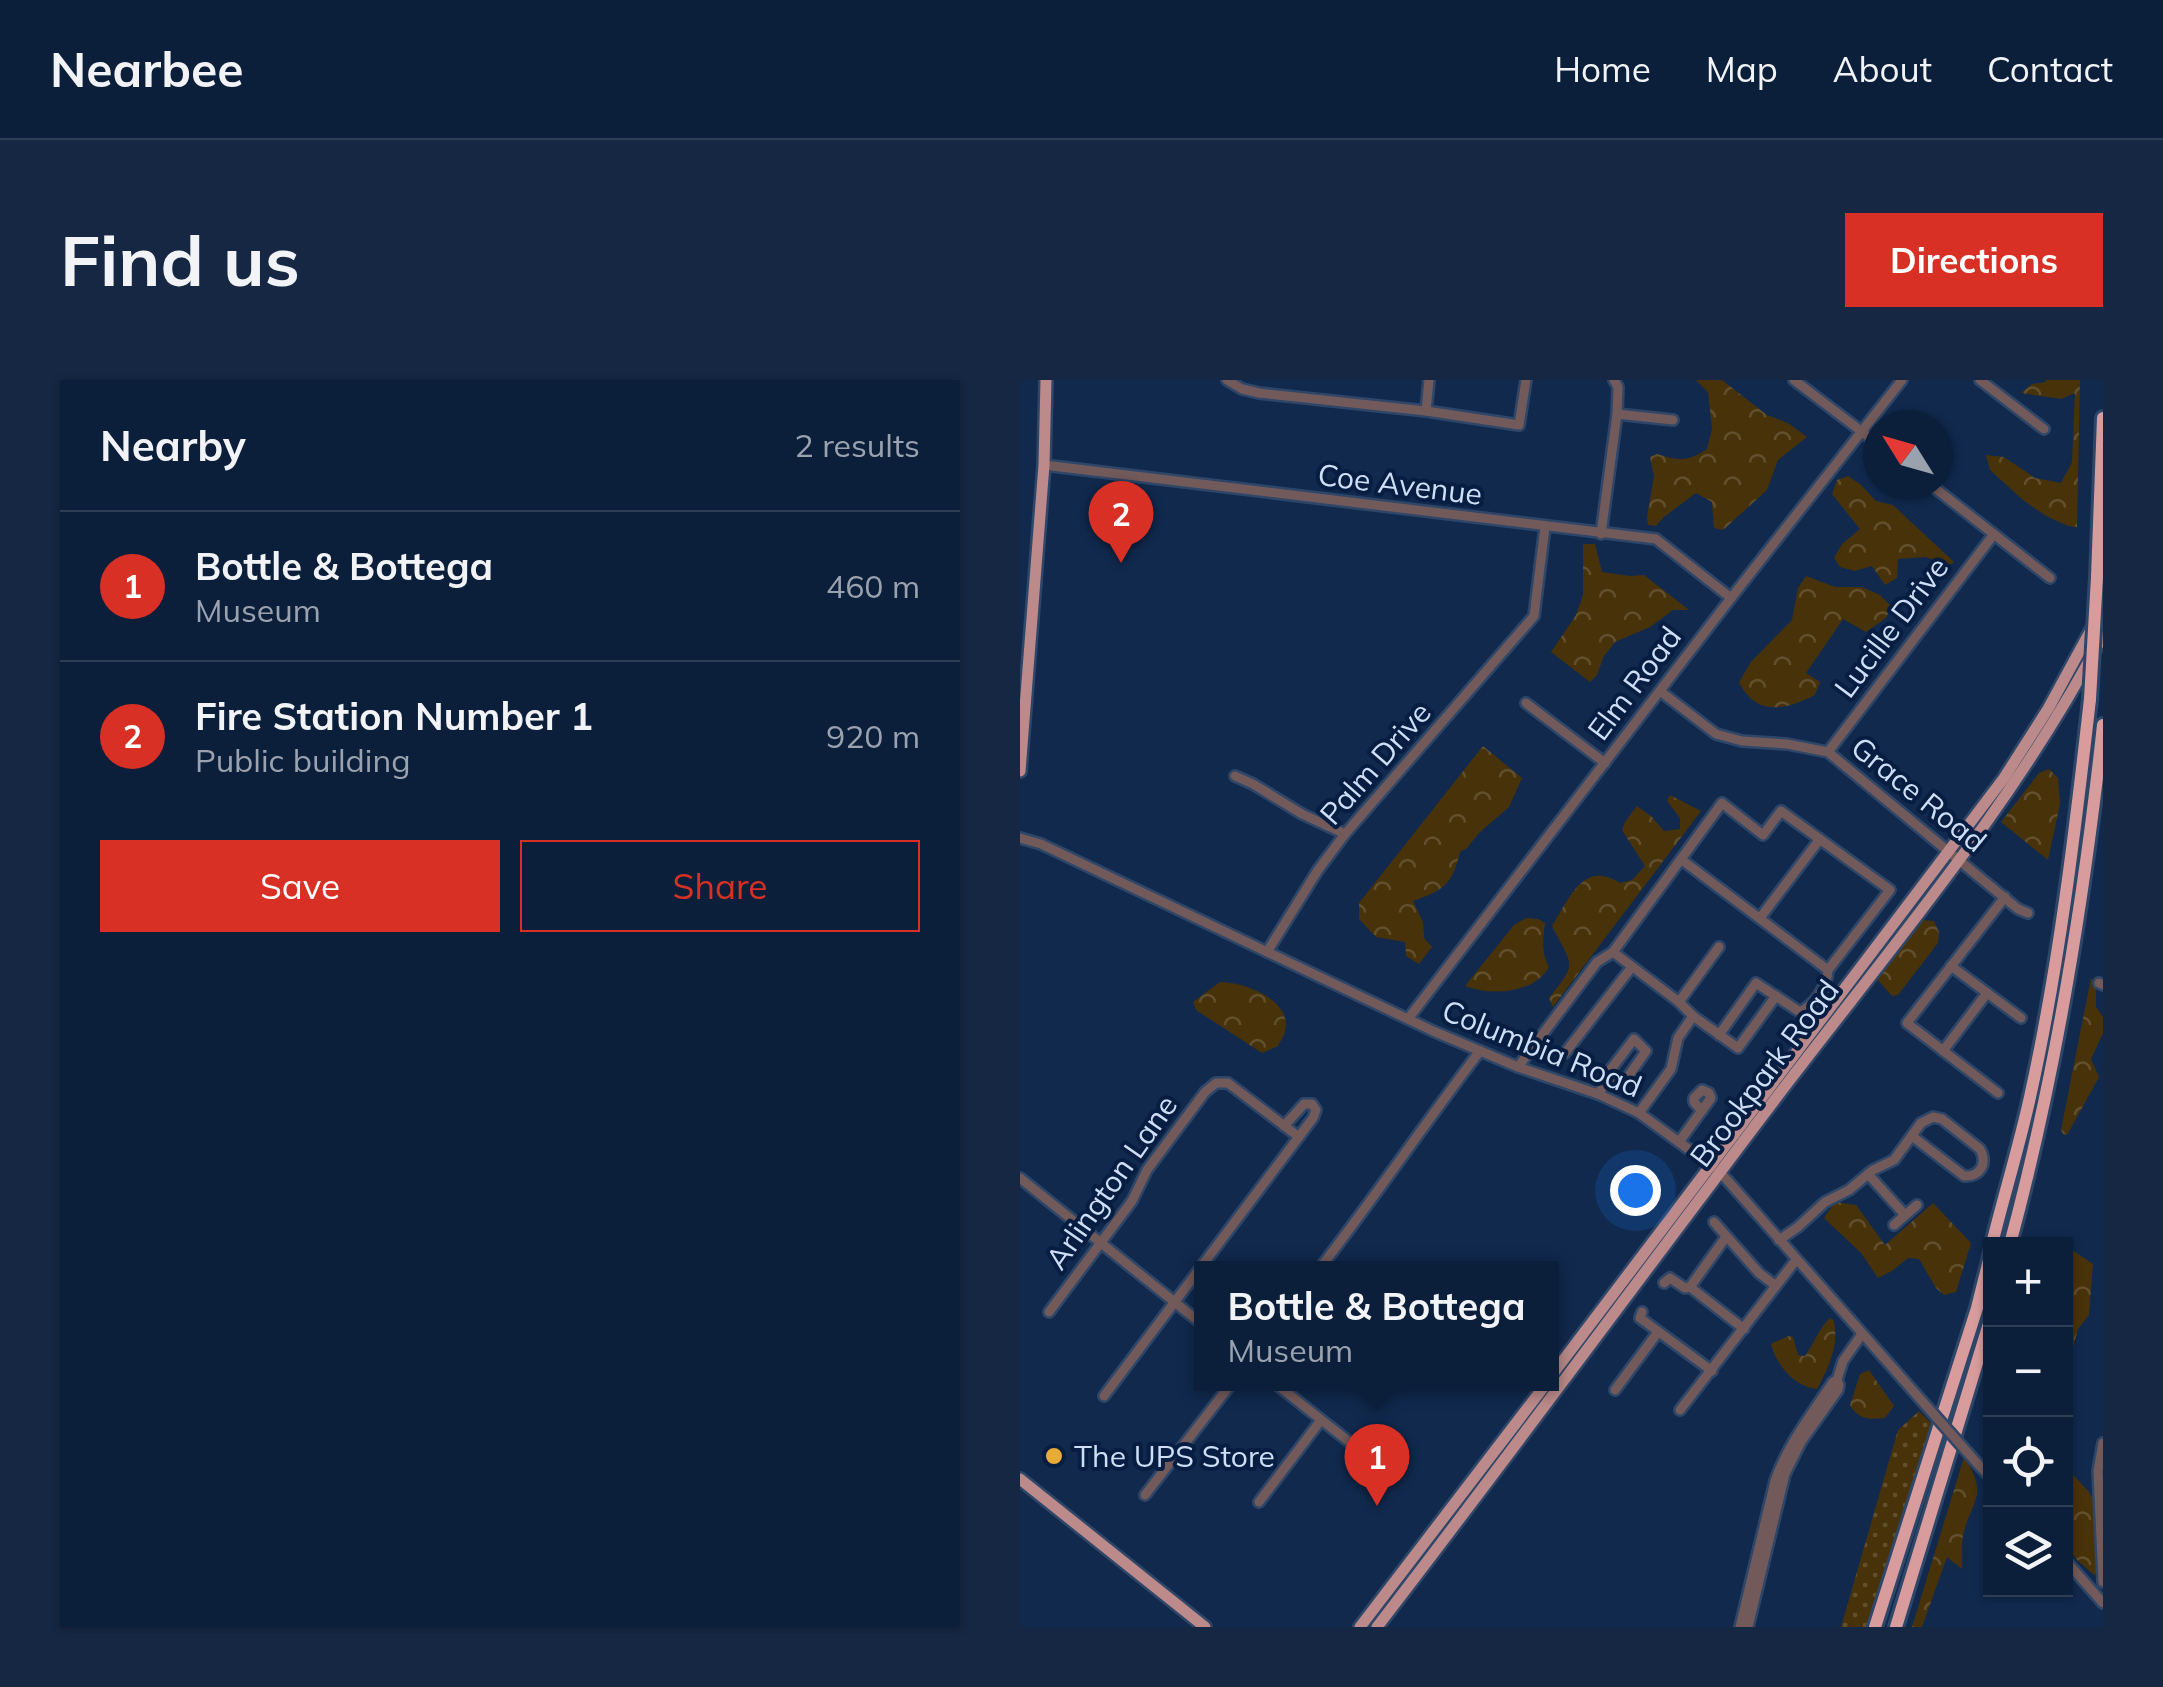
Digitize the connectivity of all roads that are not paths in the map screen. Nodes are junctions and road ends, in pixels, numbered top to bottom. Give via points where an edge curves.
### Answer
1 (1046, 380) edge
2 (1228, 380) edge
3 (1429, 380) edge
4 (1526, 380) edge
5 (1614, 380) edge
6 (1794, 380) edge
7 (1902, 380) edge
8 (1980, 380) edge
9 (1426, 411) junction
10 (1617, 414) junction
11 (2103, 418) edge
12 (1674, 420) dead end
13 (2044, 429) dead end
14 (1862, 431) junction
15 (1044, 465) junction
16 (1950, 500) edge
17 (1545, 526) junction
18 (1602, 534) junction
19 (1994, 534) junction
20 (2050, 578) dead end
21 (1731, 598) junction
22 (2103, 608) edge
23 (2103, 635) edge
24 (1024, 658) edge
25 (1660, 690) junction
26 (1526, 703) dead end
27 (2103, 725) edge
28 (1828, 752) junction
29 (1605, 763) junction
30 (1020, 771) edge
31 (1234, 776) dead end
32 (1345, 834) junction
33 (1020, 838) edge
34 (1820, 838) junction
35 (1954, 855) junction
36 (1682, 860) junction
37 (2004, 898) junction
38 (2028, 914) dead end
39 (1760, 918) junction
40 (1719, 947) dead end
41 (1267, 952) junction
42 (1613, 952) junction
43 (1951, 966) junction
44 (1631, 968) junction
45 (1828, 970) junction
46 (1987, 993) junction
47 (1776, 996) junction
48 (1679, 1002) junction
49 (1693, 1016) junction
50 (2021, 1018) dead end
51 (1408, 1019) junction
52 (1719, 1034) junction
53 (1480, 1051) junction
54 (1943, 1051) junction
55 (1565, 1053) dead end
56 (1518, 1067) junction
57 (1609, 1079) junction
58 (1998, 1093) dead end
59 (1598, 1094) junction
60 (1702, 1110) dead end
61 (1639, 1113) junction
62 (1284, 1126) junction
63 (1912, 1136) junction
64 (1299, 1137) junction
65 (1679, 1142) junction
66 (1715, 1169) junction
67 (1868, 1174) junction
68 (1020, 1178) edge
69 (1916, 1205) dead end
70 (1905, 1215) junction
71 (1714, 1222) dead end
72 (1894, 1224) dead end
73 (1994, 1237) edge
74 (2012, 1237) edge
75 (1726, 1238) junction
76 (1778, 1240) junction
77 (1102, 1242) junction
78 (1796, 1260) junction
79 (1207, 1261) edge
80 (1325, 1261) edge
81 (1194, 1278) edge
82 (1983, 1280) edge
83 (1664, 1283) dead end
84 (1776, 1286) junction
85 (1690, 1287) junction
86 (1176, 1302) junction
87 (1049, 1312) dead end
88 (1642, 1312) dead end
89 (1194, 1317) edge
90 (1987, 1327) edge
91 (1744, 1328) junction
92 (1658, 1332) junction
93 (1862, 1334) junction
94 (1559, 1366) edge
95 (1712, 1371) junction
96 (1837, 1380) junction
97 (1559, 1385) edge
98 (1616, 1390) dead end
99 (1226, 1391) edge
100 (1285, 1391) edge
101 (1541, 1391) edge
102 (1555, 1391) edge
103 (1104, 1396) dead end
104 (1680, 1410) dead end
105 (1322, 1420) junction
106 (2103, 1443) edge
107 (1357, 1448) dead end
108 (1983, 1470) edge
109 (1020, 1479) edge
110 (1145, 1495) dead end
111 (1258, 1502) dead end
112 (2073, 1569) edge
113 (2103, 1582) edge
114 (2103, 1603) edge
115 (1206, 1627) edge
116 (1360, 1627) edge
117 (1376, 1627) edge
118 (1740, 1627) edge
119 (1748, 1627) edge
120 (1875, 1627) edge
121 (1896, 1627) edge

1 - 15 main road
2 - 9 street via 1259,393
3 - 9 street
4 - 9 street via 1519,425
5 - 10 street
6 - 14 street
7 - 14 street, Elm Road
8 - 13 street
10 - 12 street
10 - 18 street
11 - 73 highway, bridge via 2090,699 2073,849 2030,1098
14 - 21 street, Elm Road
15 - 17 street, Coe Avenue
15 - 24 main road
16 - 19 street
17 - 18 street, Coe Avenue
17 - 32 street, Palm Drive via 1534,616
18 - 21 street, Coe Avenue via 1656,540
19 - 20 street
19 - 28 street, Lucille Drive
21 - 25 street, Elm Road
22 - 35 main road, Brookpark Road
23 - 35 main road, Brookpark Road via 2010,790
24 - 30 main road
25 - 28 street, Grace Road via 1716,734
25 - 29 street, Elm Road
26 - 29 street
27 - 74 highway via 2070,973
28 - 35 street, Grace Road
29 - 51 street, Elm Road
31 - 32 street
32 - 41 street, Palm Drive
33 - 41 street, Columbia Road
34 - 36 street via 1781,811 1763,835 1722,804
34 - 39 street
34 - 45 street via 1890,890
35 - 37 street, Grace Road
35 - 66 main road, Brookpark Road
36 - 39 street
36 - 42 street
37 - 38 street, Grace Road
37 - 43 street
39 - 45 street
40 - 48 street
41 - 51 street, Columbia Road
42 - 44 street
42 - 56 street via 1596,962
43 - 46 street
43 - 54 street via 1907,1023
44 - 48 street
44 - 55 street
45 - 47 street via 1827,983 1800,1012
46 - 50 street
46 - 54 street
47 - 52 street via 1756,983
47 - 52 street via 1738,1048
48 - 49 street
49 - 52 street
49 - 61 street via 1678,1038 1671,1069
51 - 53 street, Columbia Road
53 - 56 street, Columbia Road
53 - 80 street
54 - 58 street
56 - 59 street, Columbia Road
57 - 57 street via 1634,1040 1643,1046 1644,1057 1623,1084
57 - 59 street
59 - 61 street, Columbia Road
60 - 65 street
61 - 65 street, Columbia Road
62 - 64 street
62 - 64 street via 1312,1104 1313,1118
62 - 77 street, Arlington Lane via 1228,1083 1216,1083 1147,1170
63 - 63 street via 1921,1123 1938,1118 1980,1149 1982,1169 1964,1176
63 - 67 street via 1894,1160
64 - 79 street
65 - 66 street, Columbia Road
66 - 76 street, Columbia Road
66 - 94 main road, Brookpark Road
66 - 97 main road, Brookpark Road
67 - 70 street
67 - 76 street
68 - 77 street
69 - 70 street
70 - 72 street
71 - 75 street
75 - 84 street
75 - 85 street
76 - 78 street, Columbia Road
77 - 86 street
77 - 87 street, Arlington Lane
78 - 84 street
78 - 93 street, Columbia Road
81 - 86 street
82 - 120 highway
83 - 85 street via 1670,1278
84 - 91 street
85 - 91 street
86 - 89 street
86 - 103 street
88 - 92 street via 1640,1318
90 - 121 highway
91 - 95 street
92 - 95 street
92 - 98 street
93 - 96 street
93 - 108 street, Columbia Road, bridge
95 - 104 street
96 - 118 street via 1781,1464
96 - 119 street via 1838,1390 1785,1474
99 - 110 street
100 - 105 street
101 - 116 main road
102 - 117 main road, Brookpark Road
105 - 107 street
105 - 111 street
106 - 113 street
109 - 115 main road
112 - 114 street

